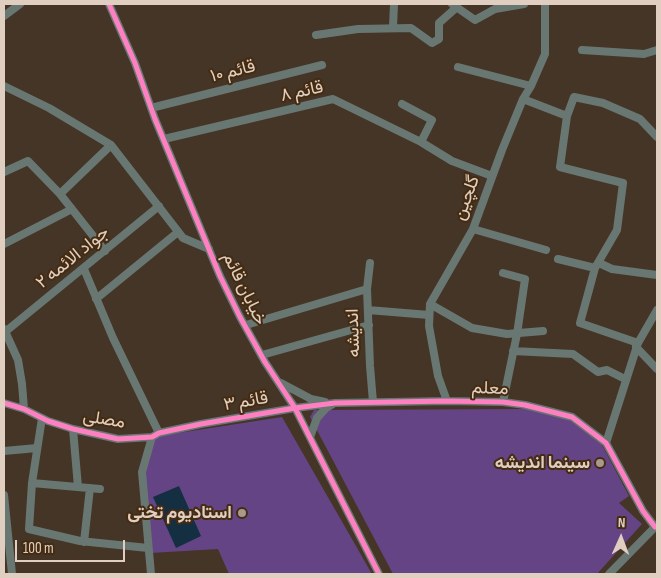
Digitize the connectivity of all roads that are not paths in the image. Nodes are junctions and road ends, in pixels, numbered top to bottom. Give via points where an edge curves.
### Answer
1 (20, 4) edge
2 (109, 4) edge
3 (394, 4) edge
4 (524, 4) edge
5 (545, 4) edge
6 (454, 5) edge
7 (4, 16) edge
8 (393, 27) junction
9 (316, 35) dead end
10 (582, 50) dead end
11 (657, 50) edge
12 (322, 64) dead end
13 (458, 68) dead end
14 (4, 86) edge
15 (531, 86) junction
16 (523, 99) junction
17 (402, 104) dead end
18 (151, 108) junction
19 (567, 116) junction
20 (657, 137) edge
21 (164, 140) junction
22 (421, 142) junction
23 (111, 145) junction
24 (4, 172) edge
25 (492, 176) junction
26 (60, 194) junction
27 (159, 206) junction
28 (72, 209) junction
29 (473, 229) junction
30 (178, 232) junction
31 (4, 244) edge
32 (209, 249) junction
33 (546, 250) dead end
34 (106, 251) junction
35 (558, 259) dead end
36 (370, 263) dead end
37 (597, 266) junction
38 (84, 269) junction
39 (503, 273) dead end
40 (657, 275) edge
41 (367, 289) junction
42 (96, 299) junction
43 (430, 304) junction
44 (368, 310) junction
45 (657, 310) edge
46 (429, 315) junction
47 (246, 325) junction
48 (369, 325) junction
49 (4, 330) edge
50 (543, 331) dead end
51 (517, 334) junction
52 (637, 345) junction
53 (514, 351) junction
54 (262, 355) junction
55 (657, 369) edge
56 (625, 379) junction
57 (278, 382) junction
58 (373, 402) junction
59 (447, 402) junction
60 (503, 402) junction
61 (4, 403) edge
62 (335, 403) junction
63 (295, 408) junction
64 (24, 409) junction
65 (42, 418) junction
66 (202, 424) joint
67 (73, 429) junction
68 (155, 435) junction
69 (310, 437) junction
70 (606, 443) junction
71 (37, 448) junction
72 (4, 451) edge
73 (32, 483) junction
74 (78, 487) junction
75 (90, 488) junction
76 (100, 489) dead end
77 (4, 495) edge
78 (656, 528) edge
79 (84, 542) junction
80 (148, 548) junction
81 (12, 574) edge
82 (151, 574) edge
83 (379, 574) edge
84 (609, 574) edge
85 (616, 574) edge

1 - 7 street
2 - 18 street, خیابان قائم
3 - 8 street
4 - 6 street via 495,9 475,20
5 - 15 street, گلچین via 545,54
6 - 8 street via 439,23 439,39 432,43 412,28
8 - 9 street
10 - 11 street via 644,54
12 - 18 street, قائم ۱۰
13 - 15 street
14 - 23 street
15 - 16 street, گلچین
16 - 19 street
16 - 25 street, گلچین
17 - 22 street via 432,120
18 - 21 street, خیابان قائم
19 - 20 street via 574,97 603,102 640,120
19 - 37 street via 560,167 623,184 617,230
21 - 22 street, قائم ۸ via 333,99
21 - 32 street, خیابان قائم
22 - 25 street, قائم ۸ via 452,162
23 - 26 street
23 - 27 street
24 - 26 street via 28,161
25 - 29 street, گلچین
26 - 28 street
27 - 30 street
27 - 34 street, جواد الائمه ۲
28 - 31 street
28 - 34 street
29 - 33 street
29 - 43 street, گلچین
30 - 32 street via 183,238
30 - 42 street
32 - 47 street, خیابان قائم
34 - 38 street, جواد الائمه ۲
35 - 37 street
36 - 41 street, اندیشه
37 - 40 street
37 - 52 street via 580,323
38 - 42 street
38 - 49 street, جواد الائمه ۲
39 - 51 street via 525,279
41 - 44 street, اندیشه
41 - 47 street
42 - 68 street
43 - 46 street, گلچین
43 - 51 street via 472,328
44 - 46 street
44 - 48 street, اندیشه
45 - 52 street
46 - 59 street, گلچین via 428,326 438,376
47 - 54 street, خیابان قائم
48 - 54 street
48 - 58 street, اندیشه
49 - 64 street via 18,360
50 - 51 street
51 - 53 street
52 - 55 street
52 - 56 street
53 - 56 street via 573,354 598,372 607,370
53 - 60 street
54 - 57 street, خیابان قائم
56 - 70 street
57 - 62 street via 311,399
57 - 63 street, خیابان قائم
58 - 59 street, معلم
58 - 62 street, معلم
59 - 60 street, معلم
60 - 70 street, معلم via 525,404 572,417
61 - 64 street, مصلی
62 - 63 street, معلم
62 - 69 street via 318,418
63 - 66 street, قائم ۳
63 - 69 street, خیابان قائم
64 - 65 street, مصلی
65 - 67 street, مصلی
65 - 71 street
66 - 68 street, مصلی
67 - 68 street, مصلی via 118,439
67 - 74 street
68 - 80 street via 142,472
69 - 83 street, خیابان قائم
70 - 78 street, معلم via 643,511
71 - 72 street
71 - 73 street
73 - 74 street
73 - 79 street via 30,529
74 - 75 street
75 - 76 street
75 - 79 street
77 - 81 street
78 - 84 street
78 - 85 street
79 - 80 street
80 - 82 street

